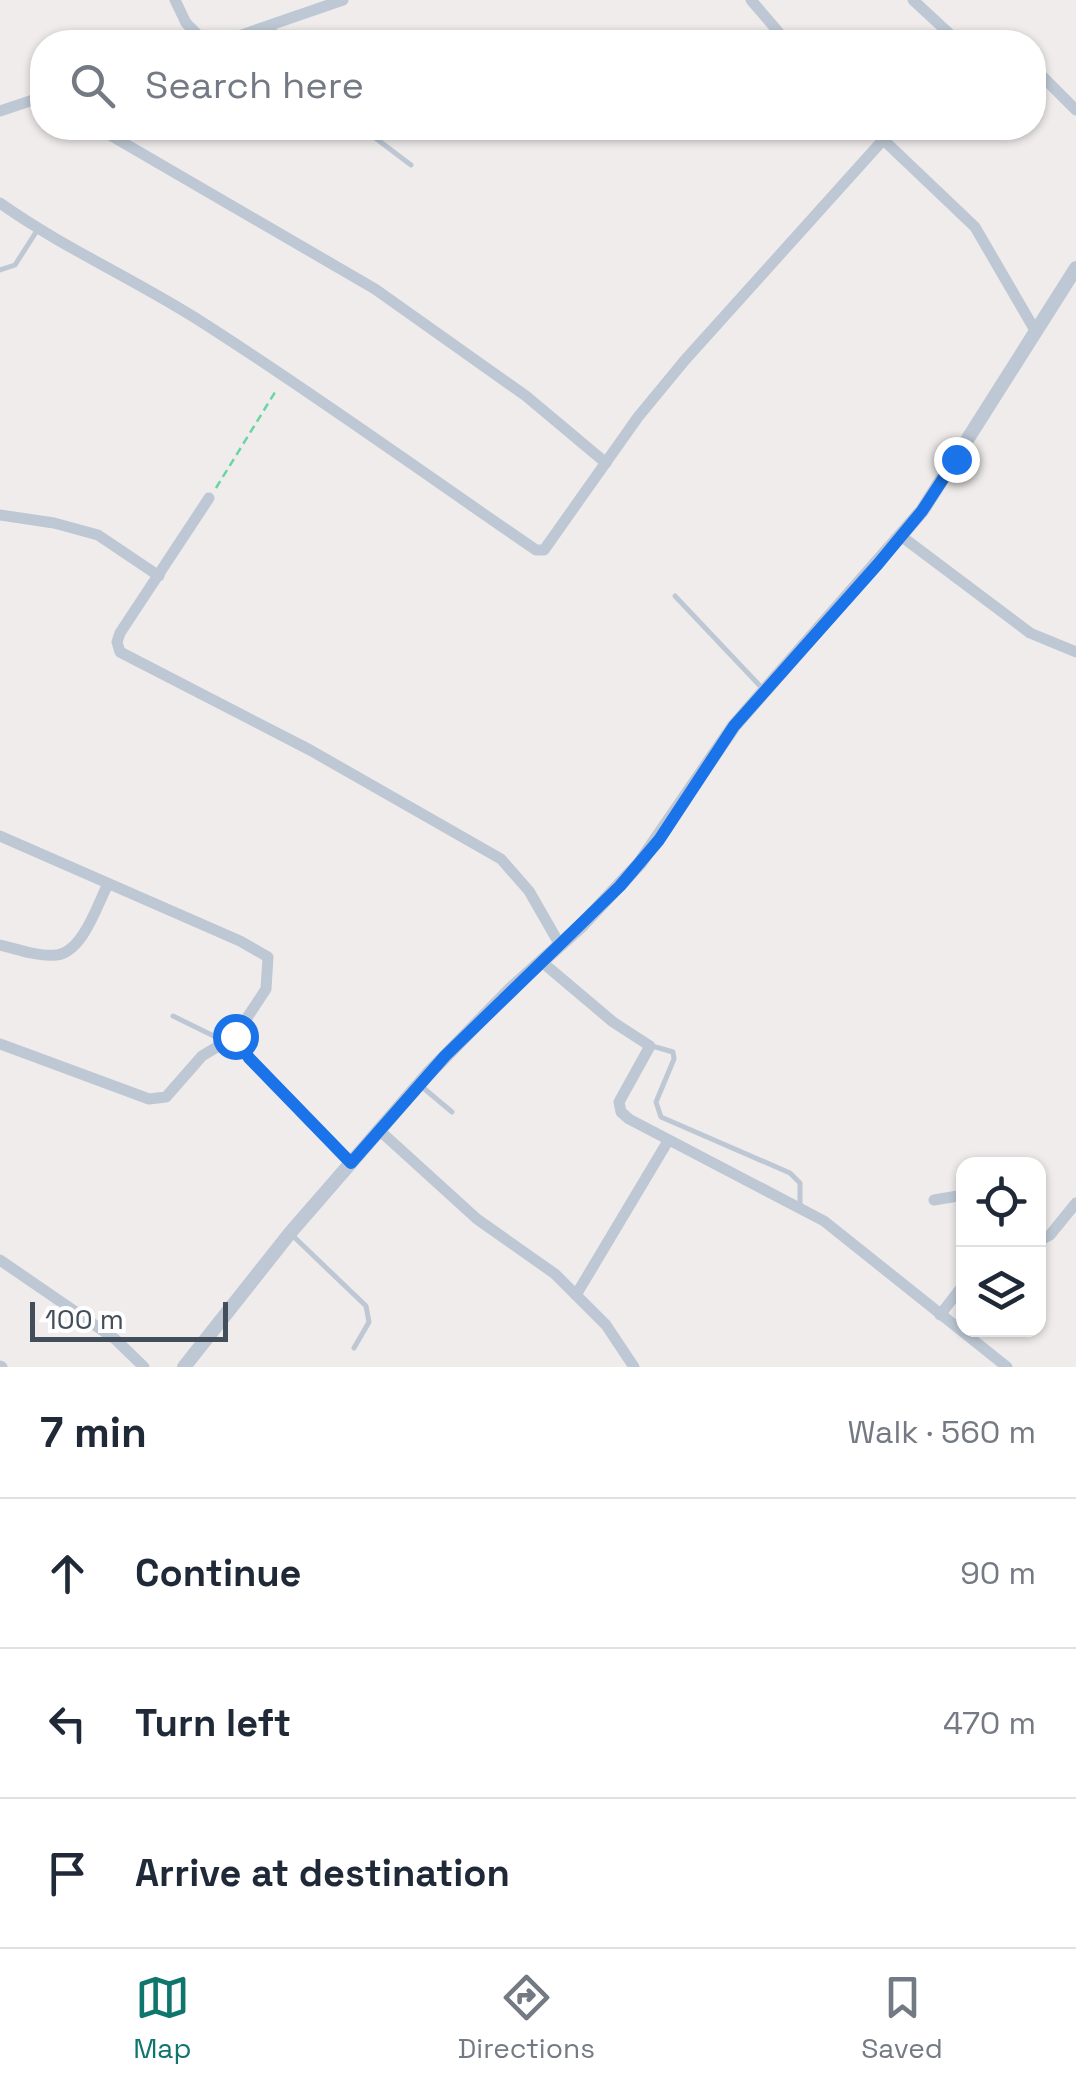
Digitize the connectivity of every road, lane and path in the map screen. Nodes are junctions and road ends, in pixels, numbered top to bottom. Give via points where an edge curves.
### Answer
1 (175, 0) edge
2 (343, 0) edge
3 (751, 0) edge
4 (913, 0) edge
5 (270, 24) junction
6 (193, 30) edge
7 (253, 30) edge
8 (275, 30) edge
9 (777, 30) edge
10 (945, 30) edge
11 (1046, 80) edge
12 (30, 101) edge
13 (1076, 110) edge
14 (0, 111) edge
15 (119, 140) edge
16 (378, 140) edge
17 (883, 140) joint
18 (410, 165) dead end
19 (0, 203) edge
20 (38, 229) junction
21 (1076, 268) edge
22 (0, 270) edge
23 (1036, 332) junction
24 (285, 377) junction
25 (606, 462) junction
26 (210, 498) joint
27 (0, 516) edge
28 (901, 536) junction
29 (159, 576) junction
30 (675, 596) dead end
31 (1076, 652) edge
32 (764, 690) junction
33 (0, 836) edge
34 (107, 886) junction
35 (0, 945) edge
36 (560, 945) junction
37 (542, 962) junction
38 (174, 1016) dead end
39 (229, 1038) junction
40 (0, 1044) edge
41 (650, 1046) junction
42 (419, 1084) junction
43 (452, 1112) dead end
44 (379, 1130) junction
45 (668, 1141) junction
46 (351, 1163) junction
47 (956, 1196) edge
48 (934, 1200) dead end
49 (1076, 1203) edge
50 (800, 1207) junction
51 (290, 1233) junction
52 (1046, 1236) edge
53 (0, 1260) edge
54 (576, 1295) junction
55 (956, 1295) edge
56 (940, 1316) junction
57 (354, 1348) dead end
58 (144, 1367) edge
59 (184, 1367) edge
60 (634, 1367) edge
61 (1007, 1367) edge

1 - 6 street
2 - 5 street
3 - 9 street
4 - 10 street
5 - 7 street
5 - 8 lane
11 - 13 street
12 - 14 street
15 - 25 street via 375,288
16 - 18 lane
17 - 23 street via 975,227
17 - 25 street via 685,360
19 - 20 street
20 - 22 lane via 15,265
20 - 24 street via 157,294
21 - 23 street
23 - 28 street
24 - 25 street via 536,550 544,550
24 - 26 path
26 - 29 street
27 - 29 street via 98,535
28 - 31 street via 1030,633
28 - 32 street
29 - 36 street via 120,632 120,652 501,859
30 - 32 lane
32 - 36 street via 640,864
33 - 34 street
34 - 35 street via 83,932 60,956
34 - 39 street via 268,957 266,988
36 - 37 street
37 - 41 street
37 - 42 street
38 - 39 lane
39 - 40 street via 158,1100
39 - 46 street
41 - 45 street via 619,1107
41 - 50 lane via 673,1052 674,1059 656,1102 660,1116 790,1173 800,1183
42 - 43 lane
42 - 44 street
44 - 46 street
44 - 54 street via 477,1219
45 - 50 street
45 - 54 street
46 - 51 street
47 - 48 street
49 - 52 street
50 - 56 street
51 - 57 lane via 366,1306 369,1322
51 - 59 street
53 - 58 street
54 - 60 street
55 - 56 street
56 - 61 street

